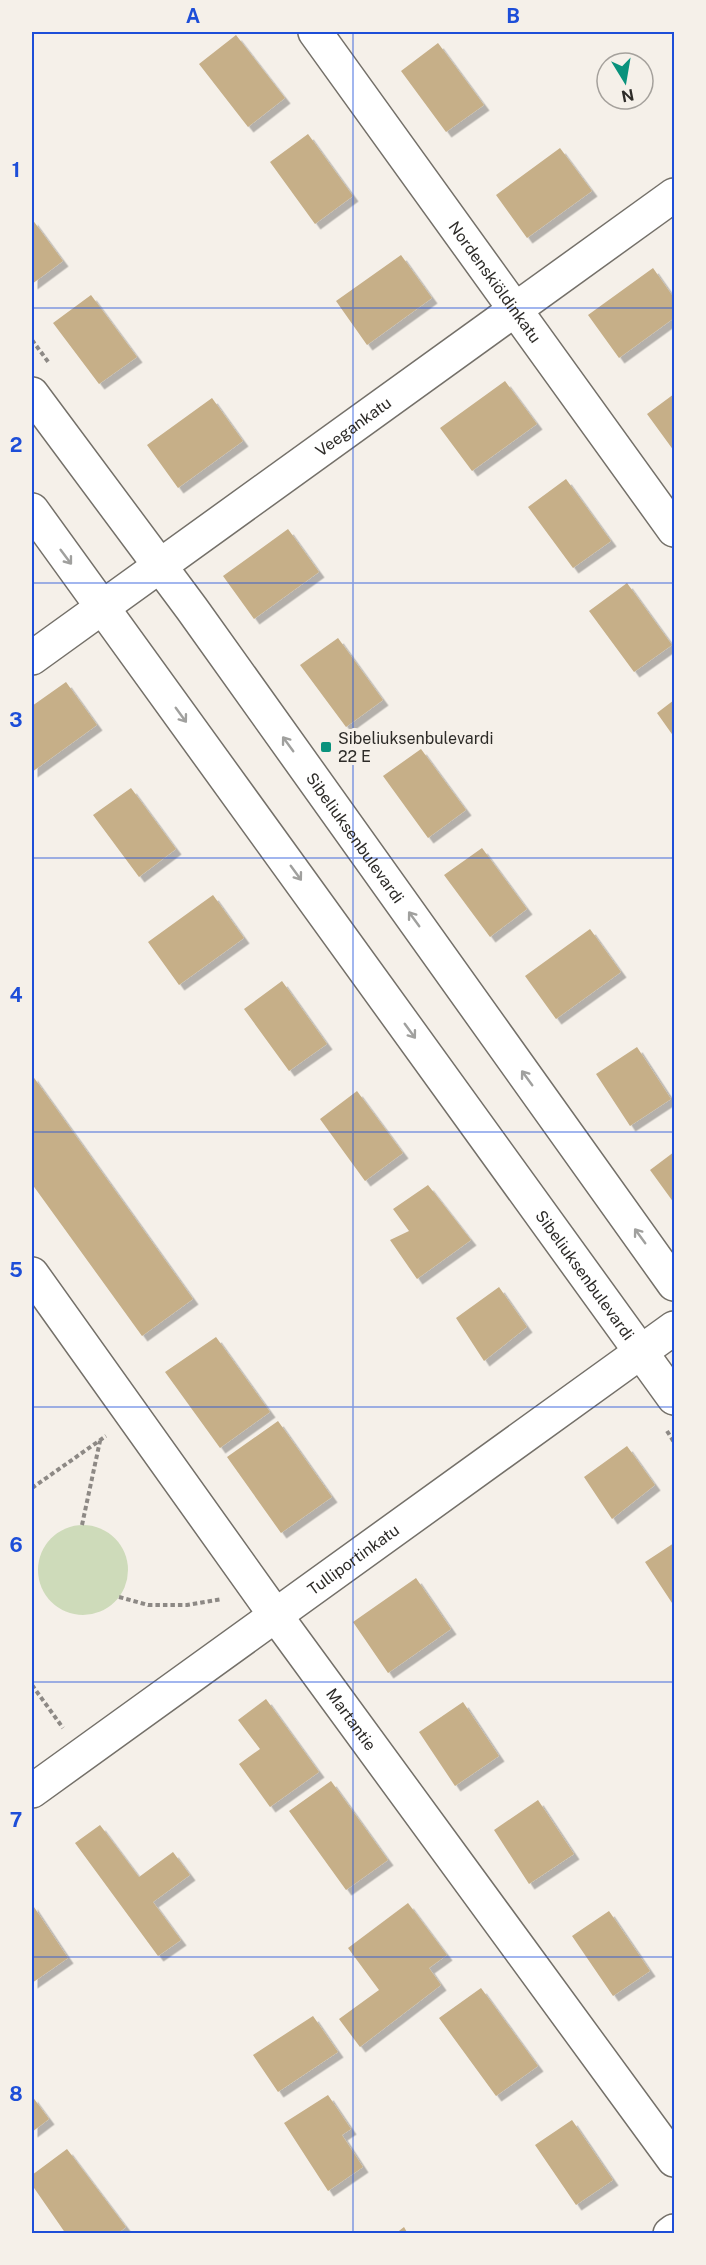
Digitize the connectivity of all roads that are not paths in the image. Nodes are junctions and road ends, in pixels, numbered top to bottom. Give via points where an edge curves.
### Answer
1 (315, 32) edge
2 (675, 195) edge
3 (515, 311) junction
4 (32, 394) edge
5 (32, 510) edge
6 (675, 530) edge
7 (161, 566) junction
8 (103, 607) junction
9 (32, 658) edge
10 (32, 1274) edge
11 (675, 1284) edge
12 (675, 1328) edge
13 (641, 1352) junction
14 (675, 1398) edge
15 (276, 1616) junction
16 (32, 1791) edge
17 (675, 2160) edge
18 (675, 2231) edge
19 (670, 2234) edge

1 - 3 street, Nordenskiöldinkatu
2 - 3 street, Veegankatu
3 - 6 street, Nordenskiöldinkatu
3 - 7 street, Veegankatu
4 - 7 street, Sibeliuksenbulevardi
5 -> 8 street, Sibeliuksenbulevardi
7 - 8 street, Veegankatu
11 -> 7 street, Sibeliuksenbulevardi
8 - 9 street, Veegankatu
8 -> 13 street, Sibeliuksenbulevardi
10 - 15 street, Martantie
12 - 13 street, Tulliportinkatu
13 - 14 street, Sibeliuksenbulevardi
13 - 15 street, Tulliportinkatu
15 - 16 street, Tulliportinkatu
15 - 17 street, Martantie
18 - 19 street

